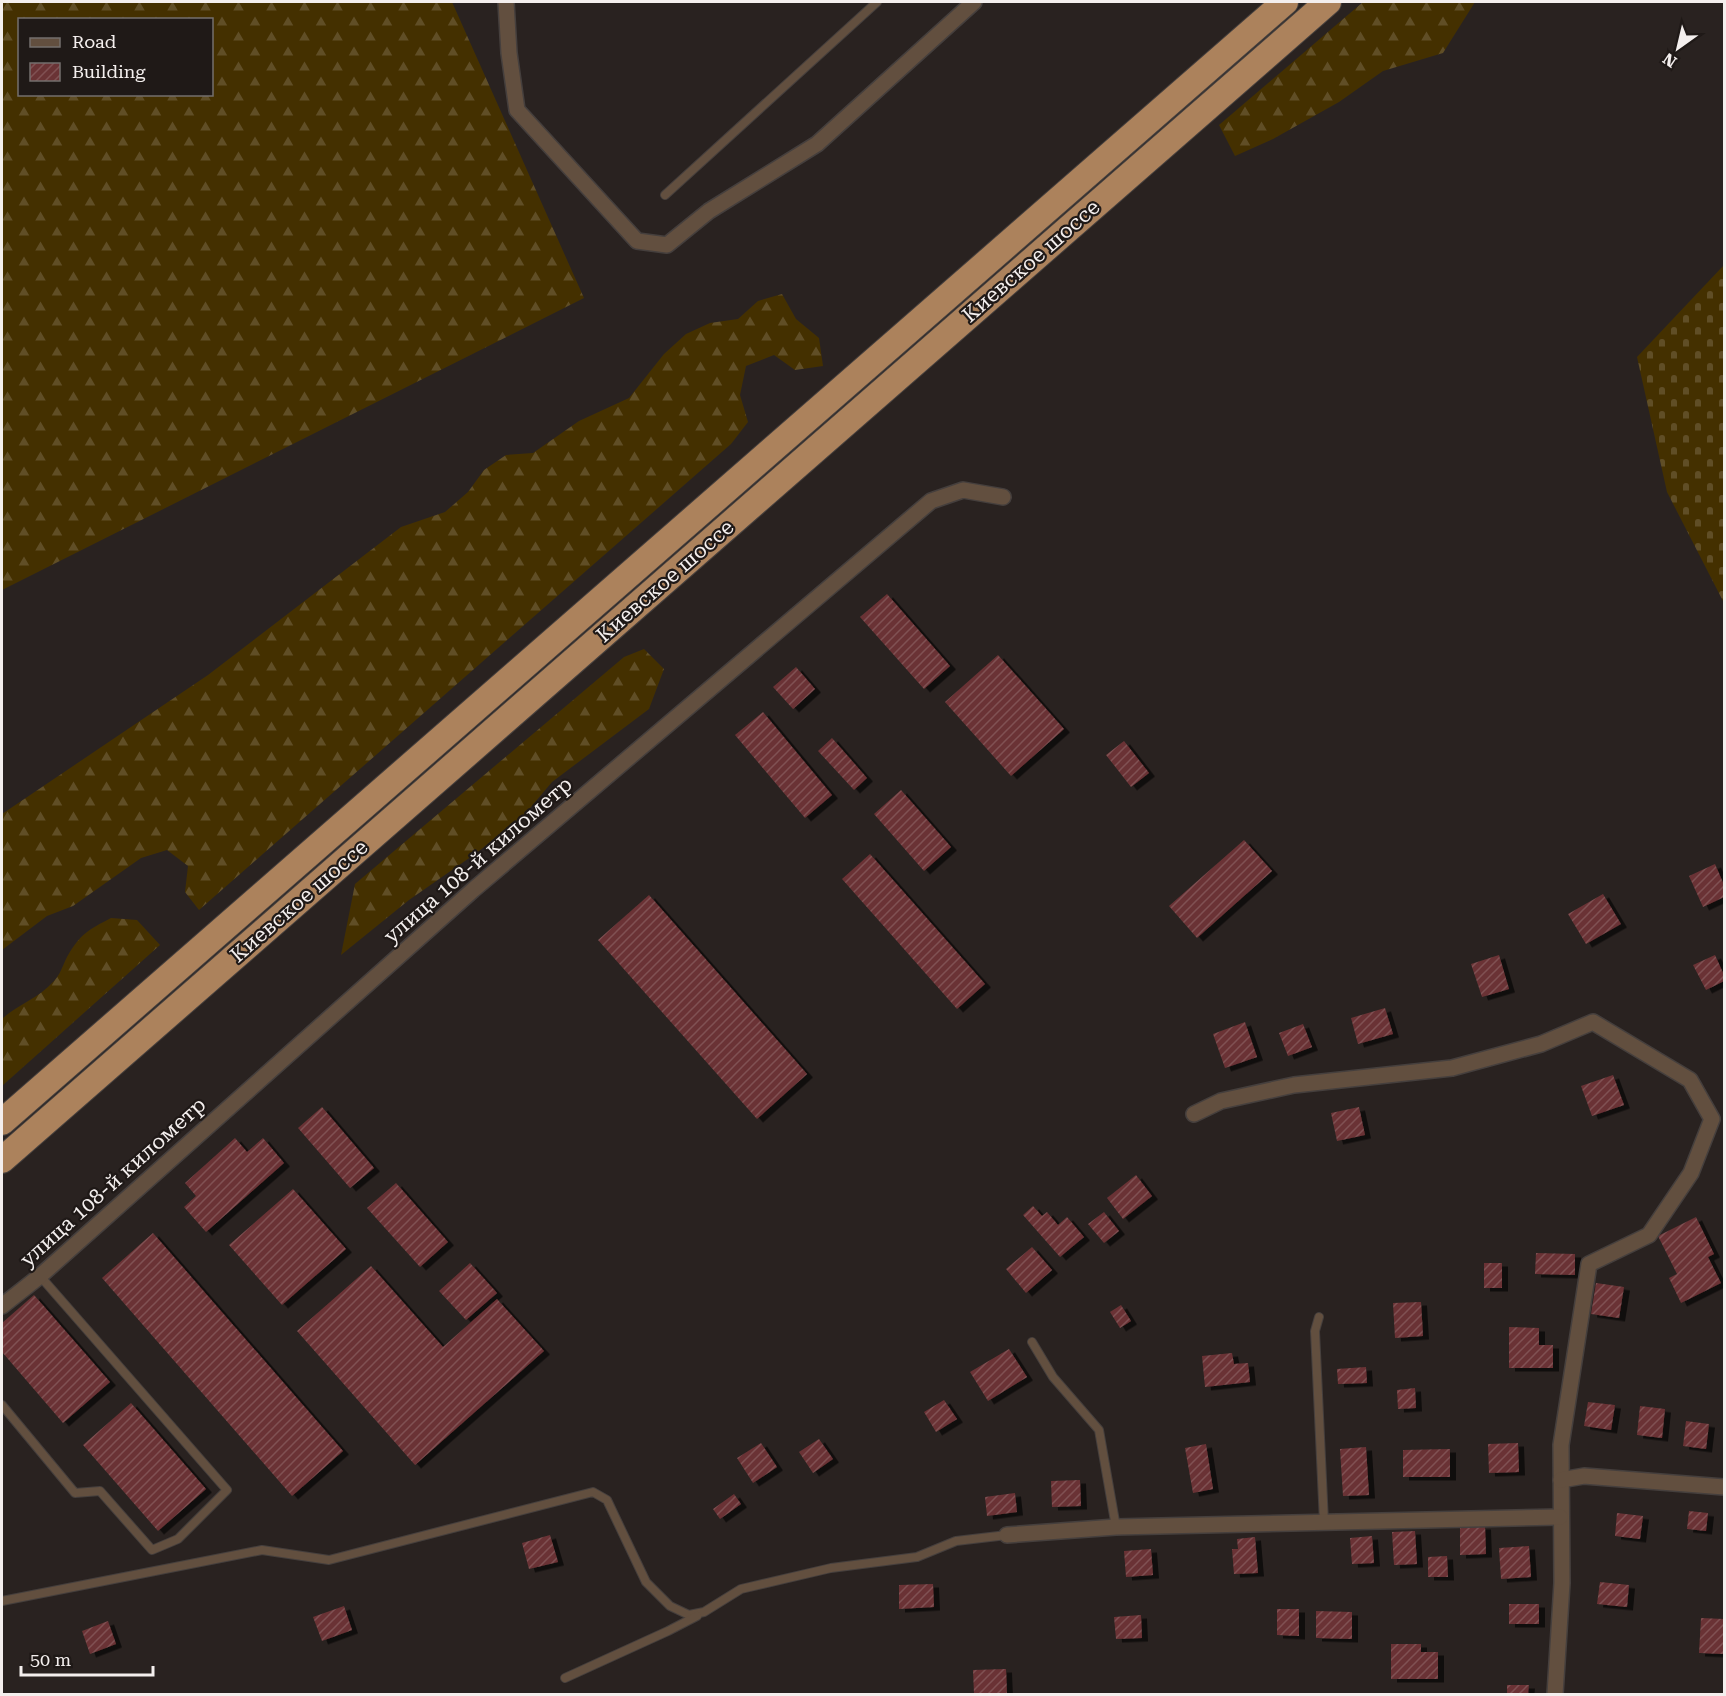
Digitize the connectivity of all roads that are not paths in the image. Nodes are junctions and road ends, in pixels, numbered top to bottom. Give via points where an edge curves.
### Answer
1 (506, 2) edge
2 (877, 2) edge
3 (974, 2) edge
4 (1285, 2) edge
5 (1328, 2) edge
6 (664, 195) dead end
7 (1003, 497) dead end
8 (1194, 1114) dead end
9 (2, 1122) edge
10 (2, 1160) edge
11 (40, 1276) junction
12 (2, 1306) edge
13 (1319, 1317) dead end
14 (1032, 1342) dead end
15 (2, 1405) edge
16 (1561, 1480) junction
17 (1725, 1487) edge
18 (1560, 1518) junction
19 (1324, 1522) junction
20 (1116, 1527) junction
21 (1007, 1535) joint
22 (2, 1601) edge
23 (704, 1612) junction
24 (565, 1678) dead end
25 (1555, 1695) edge

1 - 3 street via 518,110 637,242 667,245 709,212 817,144
2 - 6 lane
4 - 9 highway, Киевское шоссе
5 - 10 highway, Киевское шоссе
7 - 11 street, улица 108-й километр via 963,490 931,501 473,890
8 - 16 street via 1221,1101 1294,1085 1452,1068 1541,1044 1593,1022 1689,1080 1712,1119 1691,1173 1649,1235 1589,1264 1561,1445
11 - 12 street, улица 108-й километр
11 - 15 lane via 227,1490 178,1539 152,1550 100,1491 75,1493
13 - 19 lane via 1315,1331
14 - 20 lane via 1053,1377 1099,1430
16 - 17 street via 1584,1476
16 - 18 street
18 - 19 street
18 - 25 street via 1562,1583
19 - 20 street
20 - 21 street
21 - 23 lane via 956,1541 917,1557 831,1568 741,1589
22 - 23 lane via 262,1550 329,1560 593,1492 607,1500 646,1582 670,1606 689,1615
23 - 24 lane

